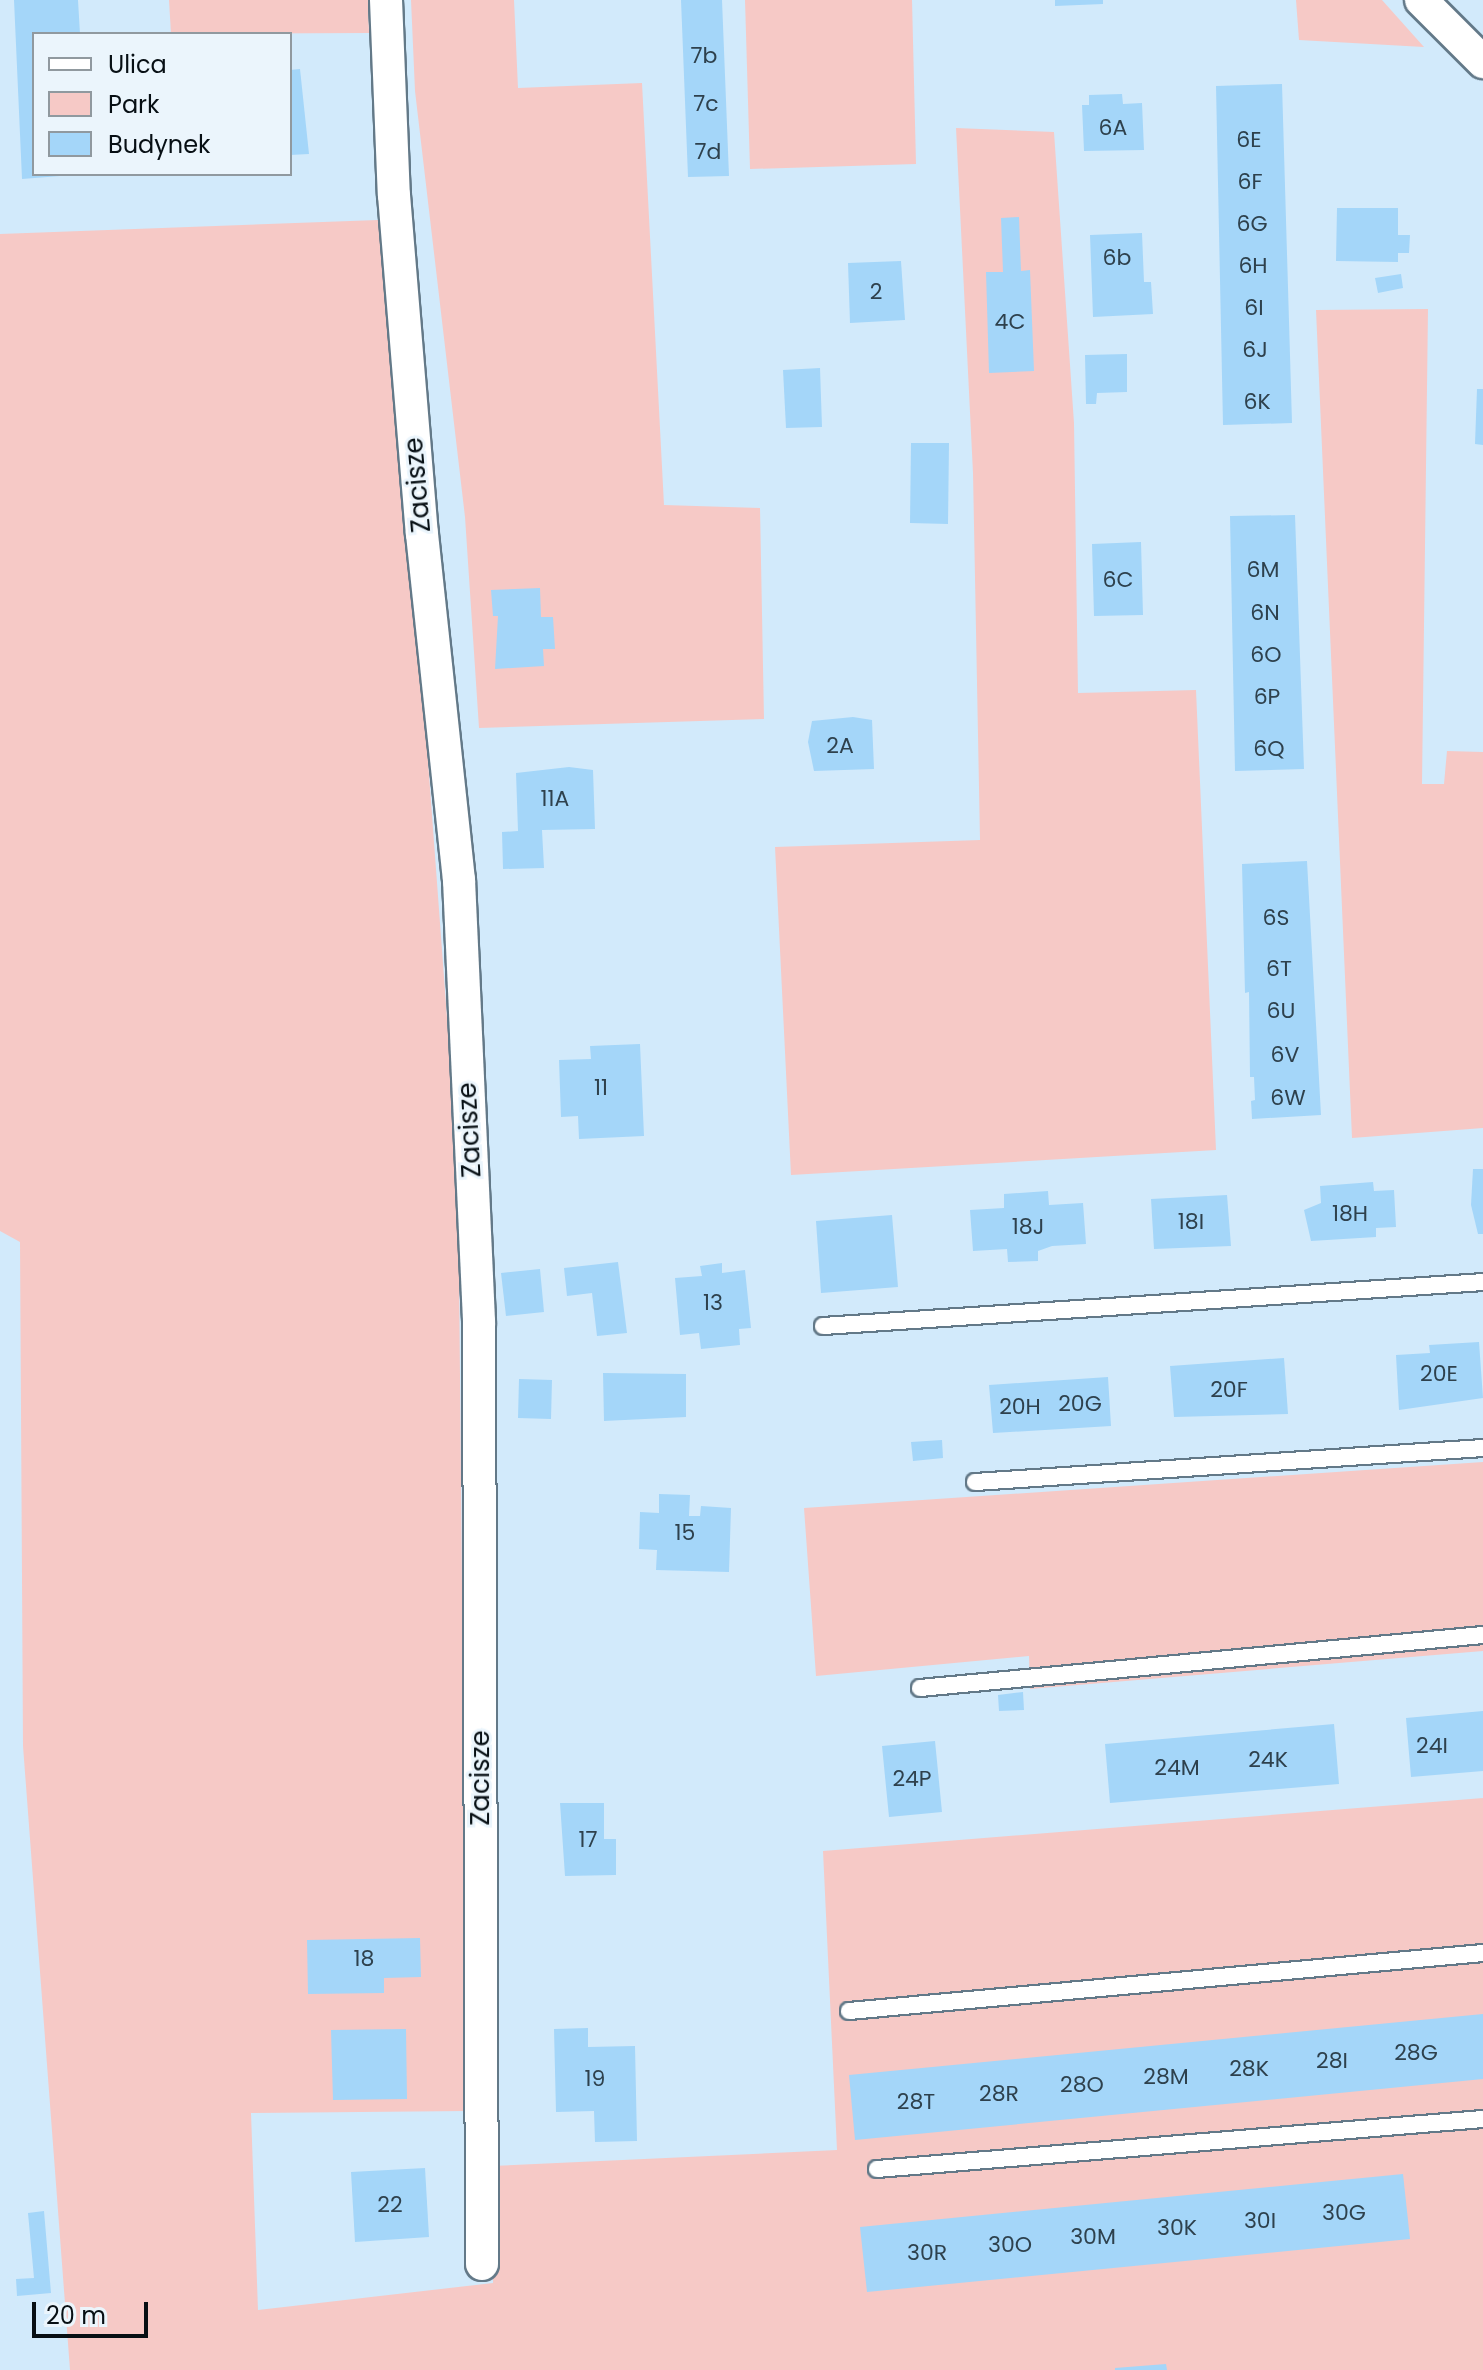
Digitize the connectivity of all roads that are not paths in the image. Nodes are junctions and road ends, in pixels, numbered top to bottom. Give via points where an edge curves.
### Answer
1 (386, 0) edge
2 (1421, 0) edge
3 (1483, 62) edge
4 (1483, 1282) edge
5 (823, 1326) dead end
6 (1483, 1448) edge
7 (975, 1482) dead end
8 (1483, 1635) edge
9 (920, 1688) dead end
10 (1483, 1953) edge
11 (849, 2011) dead end
12 (1483, 2119) edge
13 (877, 2169) dead end
14 (482, 2264) dead end

1 - 14 street, Zacisze via 394,195 420,518 459,880 479,1308
2 - 3 street
4 - 5 lane
6 - 7 lane
8 - 9 lane
10 - 11 lane
12 - 13 lane

